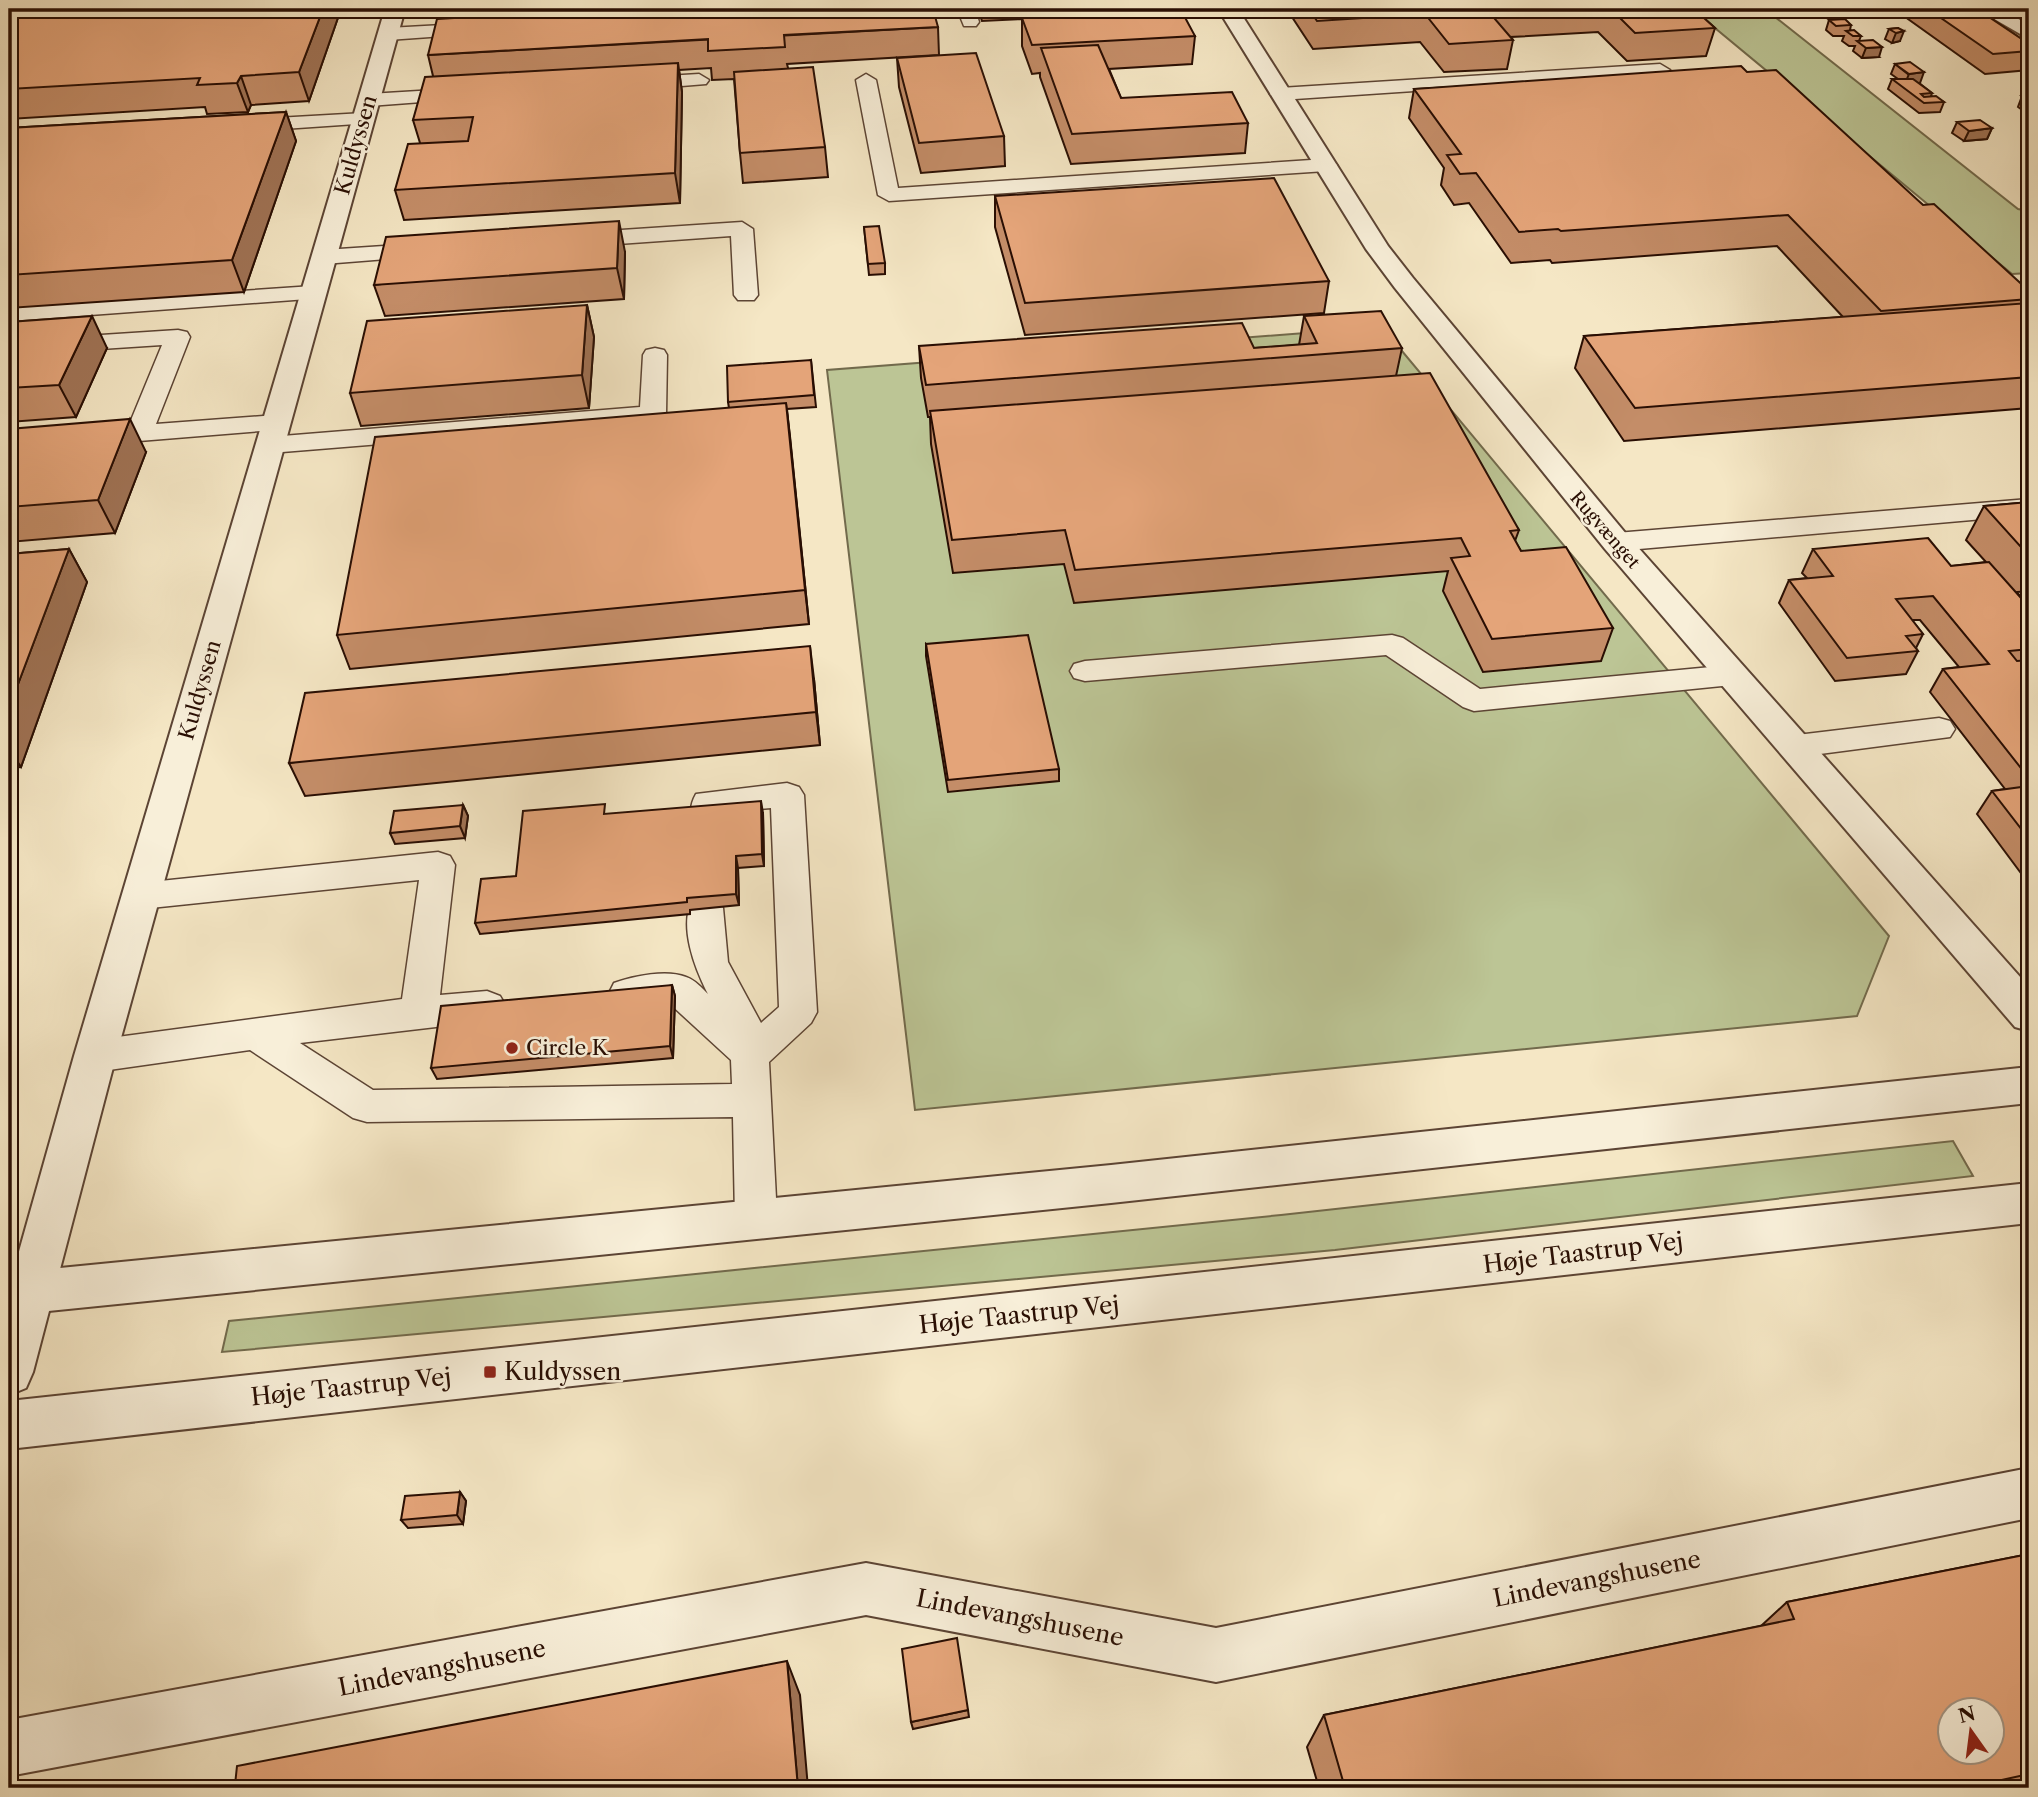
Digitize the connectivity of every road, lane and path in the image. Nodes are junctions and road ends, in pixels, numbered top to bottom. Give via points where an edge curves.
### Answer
1 (1228, 9) edge
2 (1987, 9) edge
3 (392, 21) edge
4 (499, 28) edge
5 (2029, 33) edge
6 (1660, 70) edge
7 (699, 80) edge
8 (866, 80) dead end
9 (617, 85) edge
10 (493, 92) edge
11 (1280, 94) junction
12 (366, 109) junction
13 (227, 127) edge
14 (1332, 175) junction
15 (972, 211) dead end
16 (547, 242) edge
17 (450, 248) edge
18 (324, 257) junction
19 (313, 293) junction
20 (746, 295) dead end
21 (9, 314) edge
22 (9, 348) edge
23 (655, 355) dead end
24 (139, 433) junction
25 (273, 434) junction
26 (100, 435) edge
27 (2029, 507) edge
28 (1616, 542) junction
29 (1085, 671) dead end
30 (1732, 675) junction
31 (1939, 729) dead end
32 (1797, 746) junction
33 (707, 817) edge
34 (141, 896) junction
35 (705, 908) edge
36 (587, 996) edge
37 (518, 1003) edge
38 (419, 1012) junction
39 (2029, 1015) edge
40 (255, 1034) junction
41 (751, 1055) junction
42 (94, 1056) junction
43 (2029, 1085) edge
44 (753, 1100) junction
45 (2029, 1203) edge
46 (756, 1218) junction
47 (20, 1293) edge
48 (9, 1372) edge
49 (9, 1425) edge
50 (2029, 1493) edge
51 (9, 1748) edge

1 - 11 street, Rugvænget
2 - 5 street
3 - 4 lane
3 - 12 street, Kuldyssen
6 - 11 lane
7 - 9 lane
8 - 14 lane via 889,195
10 - 12 lane
11 - 14 street, Rugvænget
12 - 13 lane
12 - 18 street, Kuldyssen
14 - 15 lane
14 - 28 street, Rugvænget via 1391,266
16 - 20 lane via 742,229
17 - 18 lane
18 - 19 street, Kuldyssen
19 - 21 lane
19 - 25 street, Kuldyssen
22 - 24 lane via 178,337
23 - 25 lane via 653,414
24 - 25 lane
24 - 26 lane
25 - 34 street, Kuldyssen
27 - 28 lane
28 - 30 street, Rugvænget
29 - 30 lane via 1392,645 1474,700
30 - 32 street, Rugvænget
31 - 32 lane
32 - 39 street, Rugvænget
33 - 41 lane via 708,802 787,795 798,1013
34 - 38 lane via 438,865
34 - 42 street, Kuldyssen
35 - 41 lane via 710,963 749,1035
36 - 41 lane via 677,988
37 - 38 lane
38 - 40 lane
40 - 42 lane
40 - 44 lane via 367,1106
41 - 44 lane
42 - 47 street, Kuldyssen
43 - 46 street
44 - 46 lane
45 - 49 street, Høje Taastrup Vej
46 - 47 street
47 - 48 street, Kuldyssen
50 - 51 street, Lindevangshusene via 1216,1655 866,1589

